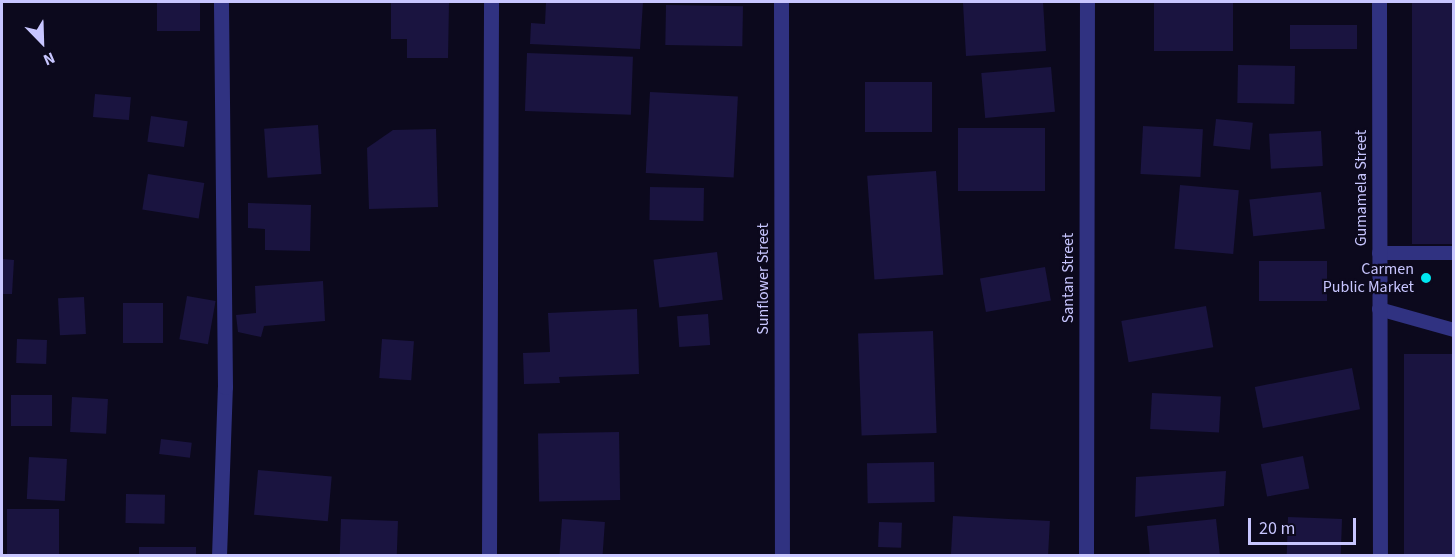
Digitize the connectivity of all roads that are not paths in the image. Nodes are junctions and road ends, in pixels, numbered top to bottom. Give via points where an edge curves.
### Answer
1 (221, 2) edge
2 (491, 2) edge
3 (781, 2) edge
4 (1087, 2) edge
5 (1379, 2) edge
6 (1378, 253) junction
7 (1454, 253) edge
8 (1379, 309) junction
9 (1454, 330) edge
10 (219, 555) edge
11 (489, 555) edge
12 (782, 555) edge
13 (1086, 555) edge
14 (1380, 555) edge

1 - 10 street via 225,387
2 - 11 street
3 - 12 street, Sunflower Street
4 - 13 street, Santan Street
5 - 6 street, Gumamela Street
6 - 7 lane
6 - 8 street, Gumamela Street
8 - 9 lane
8 - 14 street, Gumamela Street

